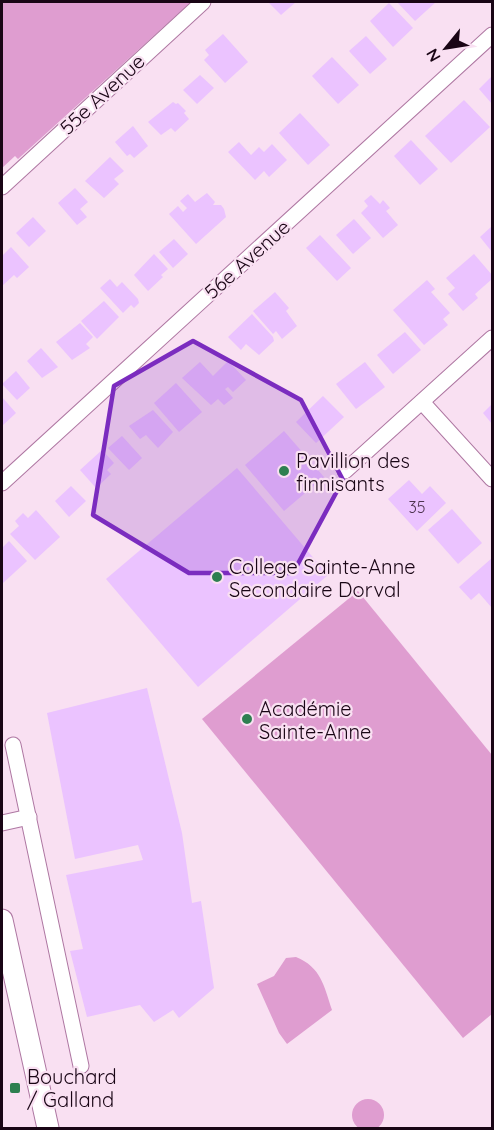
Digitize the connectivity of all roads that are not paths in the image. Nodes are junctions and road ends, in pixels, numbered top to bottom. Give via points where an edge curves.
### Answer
1 (203, 2) edge
2 (492, 36) edge
3 (2, 188) edge
4 (492, 338) edge
5 (422, 402) junction
6 (345, 471) dead end
7 (492, 479) edge
8 (2, 483) edge
9 (13, 745) dead end
10 (29, 817) junction
11 (2, 823) edge
12 (2, 920) edge
13 (81, 1066) dead end
14 (48, 1128) edge

1 - 3 street, 55e Avenue
2 - 8 street, 56e Avenue
4 - 5 street
5 - 6 street
5 - 7 street
9 - 10 street
10 - 11 street
10 - 13 street
12 - 14 main road

